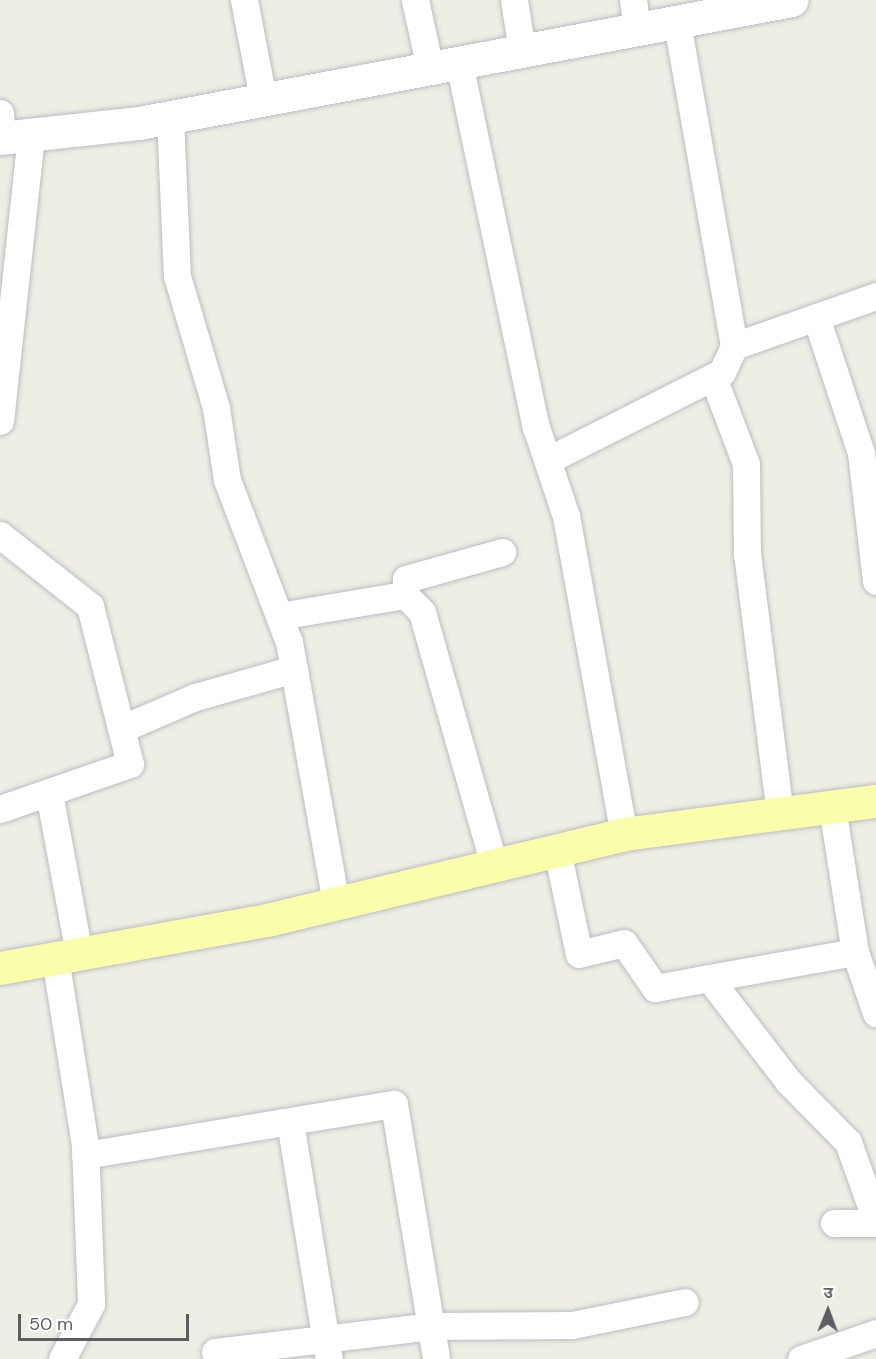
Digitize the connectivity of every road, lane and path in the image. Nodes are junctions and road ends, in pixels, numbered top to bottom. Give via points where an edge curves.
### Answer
1 (244, 0) edge
2 (416, 0) edge
3 (514, 0) edge
4 (792, 0) edge
5 (635, 15) edge
6 (677, 21) junction
7 (522, 51) junction
8 (445, 65) junction
9 (263, 99) junction
10 (170, 117) junction
11 (8, 131) edge
12 (876, 296) edge
13 (816, 317) junction
14 (734, 346) junction
15 (713, 377) junction
16 (0, 421) edge
17 (869, 452) edge
18 (548, 460) junction
19 (0, 535) edge
20 (502, 552) dead end
21 (876, 575) edge
22 (876, 581) edge
23 (405, 594) junction
24 (279, 616) junction
25 (294, 669) junction
26 (122, 729) junction
27 (49, 793) junction
28 (876, 801) edge
29 (832, 807) junction
30 (0, 809) edge
31 (780, 814) junction
32 (624, 834) junction
33 (557, 850) junction
34 (494, 865) junction
35 (336, 903) junction
36 (855, 952) junction
37 (67, 956) junction
38 (0, 968) edge
39 (709, 978) junction
40 (876, 1013) edge
41 (290, 1122) junction
42 (85, 1155) junction
43 (876, 1222) edge
44 (834, 1223) dead end
45 (685, 1302) dead end
46 (433, 1326) junction
47 (876, 1332) edge
48 (328, 1350) edge
49 (215, 1352) dead end
50 (62, 1359) edge
51 (436, 1359) edge
52 (801, 1359) edge

1 - 9 street
2 - 8 street
3 - 7 street
4 - 6 street
5 - 6 street
5 - 7 street
6 - 14 street
7 - 8 street
8 - 9 street
8 - 18 street via 536,426
9 - 10 street
10 - 11 street
10 - 24 street via 177,276 216,408 227,480
11 - 16 street
12 - 13 street
13 - 14 street
13 - 17 street
14 - 15 street via 722,372
15 - 18 street
15 - 31 street via 746,464 747,553
17 - 21 street
18 - 32 street via 566,516
19 - 26 street via 90,606
20 - 23 street via 406,579
21 - 22 street
23 - 24 street
23 - 34 street via 422,612
24 - 25 street
25 - 26 street via 195,696
25 - 35 street
26 - 27 street via 130,764
27 - 30 street
27 - 37 street
28 - 29 main road
29 - 31 main road
29 - 36 street
31 - 32 main road
32 - 33 main road
33 - 34 main road
33 - 39 street via 579,954 624,943 655,988
34 - 35 main road
35 - 37 main road
36 - 39 street
36 - 40 street
37 - 38 main road
37 - 42 street
39 - 43 street via 788,1081 848,1142
41 - 42 street
41 - 46 street via 394,1104
41 - 48 street
42 - 50 street via 90,1304
43 - 44 street
45 - 46 street via 572,1325
46 - 48 street
46 - 51 street
47 - 52 street
48 - 49 street

